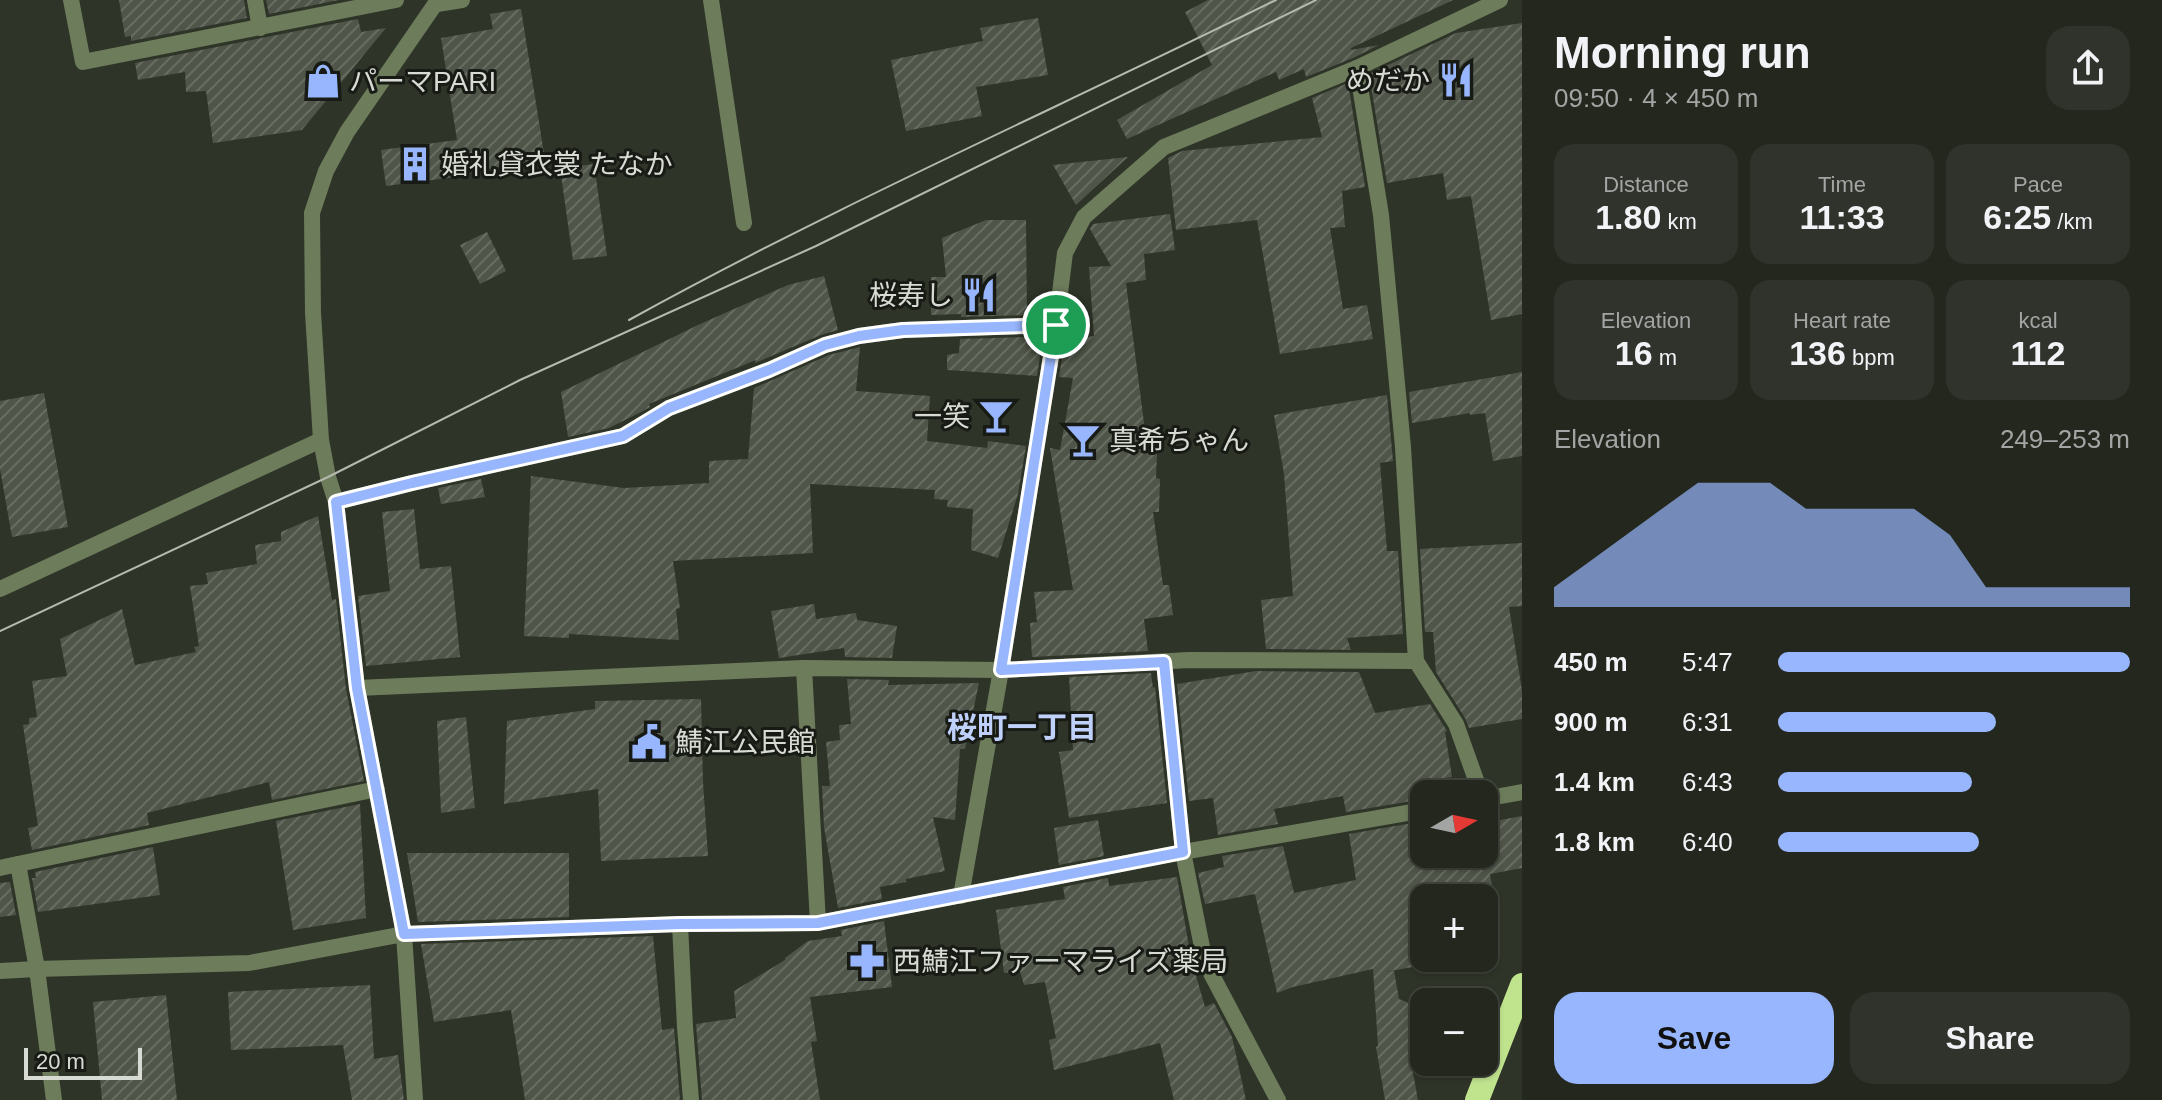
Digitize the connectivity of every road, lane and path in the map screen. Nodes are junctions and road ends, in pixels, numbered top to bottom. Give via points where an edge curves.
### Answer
1 (71, 0) edge
2 (255, 0) edge
3 (396, 0) edge
4 (462, 0) edge
5 (711, 0) edge
6 (1500, 0) edge
7 (438, 2) edge
8 (260, 28) junction
9 (1357, 68) junction
10 (744, 223) dead end
11 (1056, 325) junction
12 (321, 440) junction
13 (336, 502) junction
14 (0, 589) edge
15 (1416, 661) junction
16 (1164, 662) junction
17 (804, 668) junction
18 (1001, 670) junction
19 (357, 688) junction
20 (1476, 780) edge
21 (377, 789) junction
22 (1522, 792) edge
23 (1498, 796) edge
24 (1410, 812) edge
25 (1183, 852) junction
26 (18, 864) junction
27 (0, 868) edge
28 (961, 896) junction
29 (818, 923) junction
30 (680, 924) junction
31 (404, 934) junction
32 (37, 969) junction
33 (0, 971) edge
34 (1522, 985) edge
35 (1522, 1023) edge
36 (54, 1100) edge
37 (415, 1100) edge
38 (691, 1100) edge
39 (1278, 1100) edge
40 (1477, 1100) edge
41 (1492, 1100) edge

1 - 8 street via 83,62
2 - 8 street
3 - 8 street
4 - 7 street
5 - 10 street
6 - 9 street
7 - 12 street via 347,132 312,213
9 - 11 street via 1164,147 1084,217 1065,253
9 - 15 street via 1383,231
11 - 13 street via 859,336 669,408 623,436
11 - 18 street
12 - 13 street
12 - 14 street
13 - 19 street
15 - 16 street
15 - 20 street via 1456,724
16 - 18 street
16 - 25 street
17 - 18 street
17 - 19 street
17 - 29 street
18 - 28 street
19 - 21 street
21 - 26 street
21 - 31 street
22 - 23 street
24 - 25 street
25 - 28 street
25 - 39 street via 1205,962
26 - 27 street
26 - 32 street
28 - 29 street
29 - 30 street
30 - 31 street
30 - 38 street
31 - 32 street via 249,963
31 - 37 street
32 - 33 street
32 - 36 street
34 - 40 highway
35 - 41 highway

